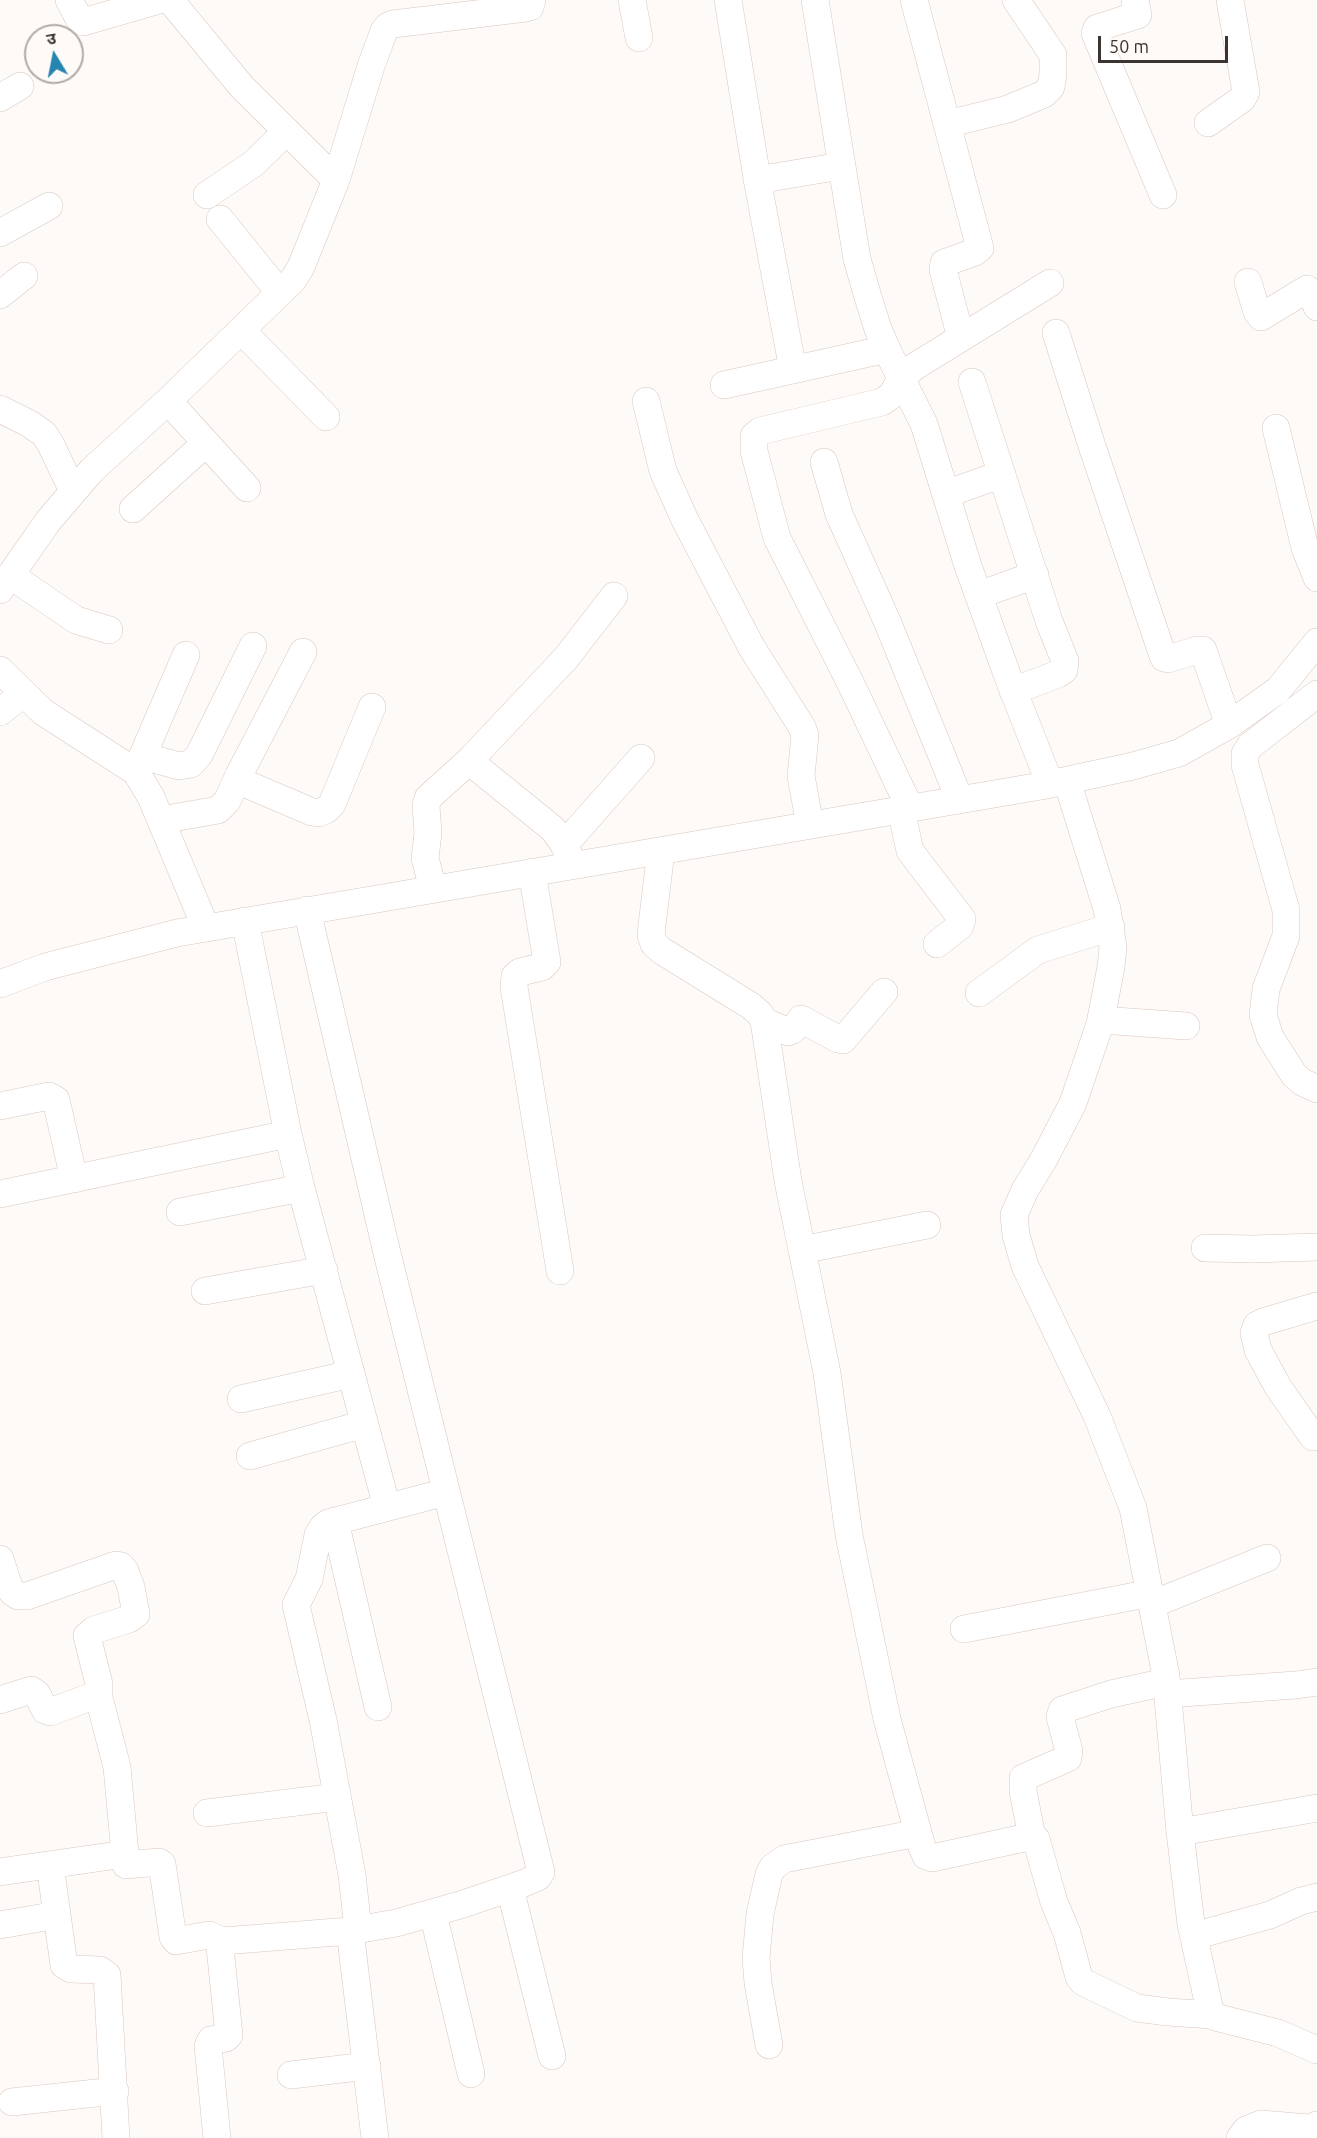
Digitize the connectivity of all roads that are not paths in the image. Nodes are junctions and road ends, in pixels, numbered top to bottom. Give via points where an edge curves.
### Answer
1 (69, 0) edge
2 (159, 0) edge
3 (170, 0) edge
4 (532, 0) edge
5 (633, 0) edge
6 (728, 0) edge
7 (815, 0) edge
8 (914, 0) edge
9 (1016, 0) edge
10 (1135, 0) edge
11 (1230, 0) edge
12 (639, 38) dead end
13 (1208, 123) dead end
14 (947, 124) junction
15 (286, 132) junction
16 (840, 166) junction
17 (336, 180) junction
18 (757, 180) junction
19 (207, 195) dead end
20 (1163, 195) dead end
21 (49, 206) dead end
22 (220, 219) dead end
23 (0, 233) edge
24 (24, 276) dead end
25 (1248, 282) dead end
26 (1050, 283) dead end
27 (280, 293) junction
28 (0, 295) edge
29 (1317, 307) edge
30 (241, 330) junction
31 (1056, 333) dead end
32 (961, 338) junction
33 (887, 350) junction
34 (793, 370) junction
35 (903, 381) junction
36 (972, 382) dead end
37 (724, 385) dead end
38 (168, 401) junction
39 (0, 409) edge
40 (649, 414) dead end
41 (326, 417) dead end
42 (1276, 428) dead end
43 (206, 443) junction
44 (824, 462) dead end
45 (1002, 474) junction
46 (248, 488) dead end
47 (73, 491) junction
48 (946, 494) junction
49 (133, 509) dead end
50 (1035, 574) junction
51 (1317, 578) edge
52 (5, 582) edge
53 (979, 595) junction
54 (614, 596) dead end
55 (109, 630) dead end
56 (1317, 642) edge
57 (252, 646) dead end
58 (303, 652) dead end
59 (186, 655) dead end
60 (0, 670) edge
61 (1306, 685) edge
62 (1013, 691) junction
63 (23, 694) junction
64 (372, 707) dead end
65 (0, 712) edge
66 (1229, 725) junction
67 (641, 758) dead end
68 (469, 761) junction
69 (139, 764) junction
70 (237, 780) junction
71 (1065, 788) junction
72 (959, 798) junction
73 (905, 818) junction
74 (161, 820) junction
75 (810, 825) junction
76 (569, 855) junction
77 (660, 861) junction
78 (534, 884) junction
79 (433, 889) junction
80 (310, 924) junction
81 (1111, 927) junction
82 (206, 928) junction
83 (248, 935) junction
84 (937, 944) dead end
85 (0, 984) edge
86 (884, 992) dead end
87 (979, 993) dead end
88 (1101, 1020) junction
89 (764, 1021) junction
90 (1186, 1026) dead end
91 (1317, 1089) edge
92 (0, 1106) edge
93 (288, 1134) junction
94 (74, 1179) junction
95 (301, 1188) junction
96 (0, 1194) edge
97 (180, 1212) dead end
98 (927, 1225) dead end
99 (1317, 1247) edge
100 (1205, 1248) dead end
101 (802, 1250) junction
102 (324, 1270) junction
103 (560, 1271) dead end
104 (205, 1291) dead end
105 (1317, 1306) edge
106 (351, 1374) junction
107 (241, 1398) dead end
108 (364, 1424) junction
109 (1313, 1437) dead end
110 (250, 1456) dead end
111 (446, 1492) junction
112 (387, 1507) junction
113 (335, 1521) junction
114 (0, 1558) edge
115 (1267, 1558) dead end
116 (1152, 1599) junction
117 (964, 1629) dead end
118 (1317, 1682) edge
119 (1167, 1688) junction
120 (99, 1698) junction
121 (0, 1700) edge
122 (378, 1707) dead end
123 (337, 1797) junction
124 (1317, 1808) edge
125 (207, 1813) dead end
126 (1180, 1832) junction
127 (918, 1833) junction
128 (1032, 1837) junction
129 (125, 1854) junction
130 (50, 1865) junction
131 (0, 1872) edge
132 (510, 1888) junction
133 (1317, 1897) edge
134 (433, 1913) junction
135 (57, 1915) junction
136 (0, 1925) edge
137 (354, 1930) junction
138 (1194, 1936) junction
139 (223, 1941) junction
140 (1212, 2015) junction
141 (768, 2045) dead end
142 (1317, 2050) edge
143 (552, 2056) dead end
144 (367, 2066) junction
145 (471, 2074) dead end
146 (291, 2075) dead end
147 (115, 2091) junction
148 (12, 2102) dead end
149 (1317, 2125) edge
150 (116, 2138) edge
151 (217, 2138) edge
152 (375, 2138) edge
153 (1240, 2138) edge

1 - 2 street via 83,22
3 - 15 street via 242,87
4 - 17 street via 526,8 388,26 371,66
5 - 12 street
6 - 18 street
7 - 16 street
8 - 14 street
9 - 14 street via 1052,53 1051,87 1044,94 1008,109
10 - 20 street via 1138,15 1097,28 1095,33
11 - 13 street via 1246,92
14 - 32 street via 980,248 944,263
15 - 17 street
15 - 19 street via 253,164
16 - 18 street
16 - 33 street via 857,259
17 - 27 street via 301,267
18 - 34 street
21 - 23 street
22 - 27 street
24 - 28 street
25 - 29 street via 1261,317 1307,289
26 - 32 street
27 - 30 street
30 - 38 street
30 - 41 street
31 - 66 street via 1163,656 1168,659 1203,650
32 - 35 street via 927,359
33 - 34 street
33 - 35 street
34 - 37 street
35 - 48 street via 924,424
35 - 73 street via 882,402 760,431 753,442 777,538 850,682
36 - 45 street
38 - 43 street
38 - 47 street
39 - 47 street via 44,435
40 - 75 street via 660,459 685,520 752,648 802,727 805,735 801,776
42 - 51 street
43 - 46 street
43 - 49 street
44 - 72 street via 840,514
45 - 48 street
45 - 50 street
47 - 52 street
48 - 53 street
50 - 53 street
50 - 62 street via 1065,666 1058,674
52 - 55 street via 76,620
53 - 62 street
54 - 68 street via 566,658
56 - 61 street
57 - 69 street via 191,764
58 - 70 street
59 - 69 street
60 - 63 street
61 - 66 street via 1278,690
61 - 91 street via 1250,746 1245,765 1286,917 1286,936 1266,989 1263,1015 1270,1037 1294,1075
62 - 71 street
63 - 65 street
63 - 69 street via 43,712
64 - 70 street via 332,804 326,810 312,812
66 - 71 street via 1179,753
67 - 76 street
68 - 76 street via 553,829
68 - 79 street via 426,802 425,862
69 - 74 street
70 - 74 street via 218,810
71 - 72 street
71 - 81 street
72 - 73 street
73 - 75 street
73 - 84 street via 910,851 962,919 960,926
74 - 82 street
75 - 77 street
76 - 77 street
76 - 78 street
77 - 89 street via 651,935 654,944 751,1006
78 - 79 street
78 - 103 street via 547,962 520,972 515,976 514,987
79 - 80 street
80 - 83 street
80 - 111 street
81 - 87 street via 1038,950
81 - 88 street via 1113,947
82 - 83 street
82 - 85 street via 45,967
83 - 93 street
86 - 89 street via 843,1040 801,1019 788,1032
88 - 90 street
88 - 116 street via 1073,1103 1014,1215 1025,1266 1097,1416 1133,1508
89 - 101 street
92 - 94 street via 49,1096 56,1100
93 - 94 street
93 - 95 street
94 - 96 street
95 - 97 street
95 - 102 street
98 - 101 street
99 - 100 street
101 - 127 street via 827,1373 849,1535 887,1719
102 - 104 street
102 - 106 street
105 - 109 street via 1263,1322 1254,1333 1258,1350 1278,1387
106 - 107 street
106 - 108 street
108 - 110 street
108 - 112 street
111 - 112 street
111 - 132 street via 541,1872 538,1877
112 - 113 street
113 - 122 street
113 - 123 street via 318,1535 309,1579 296,1605
114 - 120 street via 9,1587 18,1596 116,1565 125,1571 136,1614 87,1636
115 - 116 street
116 - 117 street
116 - 119 street
118 - 119 street
119 - 126 street
119 - 128 street via 1111,1694 1062,1710 1068,1758 1023,1778
120 - 121 street via 93,1696 50,1712 31,1690
120 - 129 street via 117,1767
123 - 125 street
123 - 137 street via 352,1875
124 - 126 street
126 - 138 street
127 - 128 street via 926,1856 932,1857
127 - 141 street via 784,1859 773,1867 760,1914 756,1958
128 - 140 street via 1038,1843 1083,1982 1144,2009
129 - 130 street
129 - 139 street via 129,1866 162,1864 176,1941 209,1935
130 - 131 street
130 - 135 street
132 - 134 street
132 - 143 street
133 - 138 street
134 - 137 street
134 - 145 street
135 - 136 street
135 - 147 street via 64,1965 100,1970 107,1975
137 - 139 street
137 - 144 street
138 - 140 street
139 - 151 street via 220,1947 229,2035 211,2040 208,2046
140 - 142 street via 1278,2033
144 - 146 street
144 - 152 street
147 - 148 street
147 - 150 street
149 - 153 street via 1309,2128 1261,2124 1246,2130

